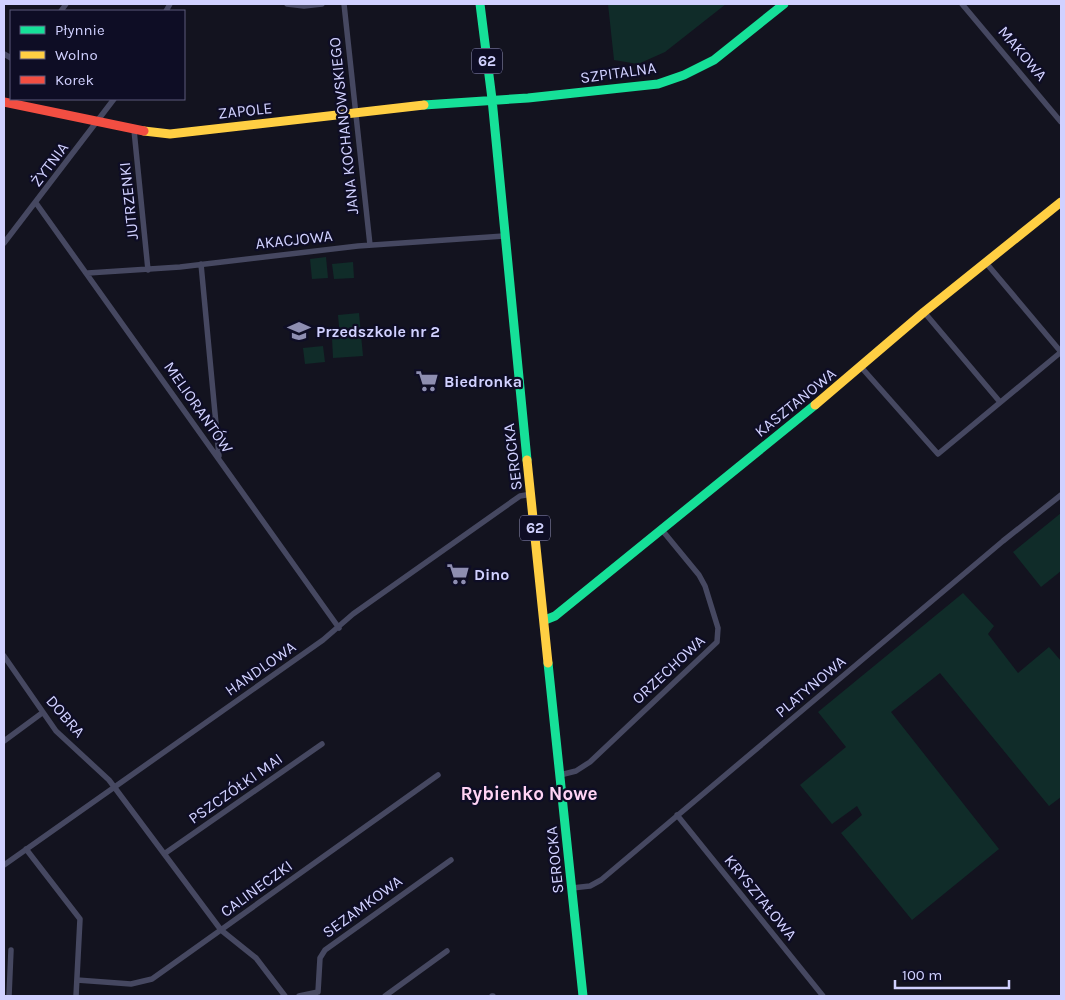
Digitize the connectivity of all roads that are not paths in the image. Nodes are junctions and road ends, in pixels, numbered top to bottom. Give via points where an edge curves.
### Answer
1 (287, 4) edge
2 (322, 4) edge
3 (344, 4) edge
4 (480, 4) edge
5 (784, 4) edge
6 (962, 4) edge
7 (492, 99) junction
8 (113, 100) edge
9 (9, 101) edge
10 (356, 113) junction
11 (98, 122) junction
12 (1061, 122) edge
13 (134, 130) junction
14 (1061, 202) edge
15 (36, 203) junction
16 (504, 236) junction
17 (4, 243) edge
18 (370, 245) junction
19 (201, 264) junction
20 (987, 264) junction
21 (148, 270) junction
22 (88, 273) junction
23 (924, 312) junction
24 (1061, 352) edge
25 (861, 367) junction
26 (1000, 402) junction
27 (219, 458) junction
28 (532, 494) junction
29 (1061, 496) edge
30 (662, 530) junction
31 (545, 620) junction
32 (339, 628) junction
33 (4, 656) edge
34 (42, 713) junction
35 (4, 740) edge
36 (322, 744) dead end
37 (438, 775) dead end
38 (560, 775) junction
39 (115, 788) junction
40 (677, 815) junction
41 (26, 849) junction
42 (164, 854) junction
43 (451, 860) dead end
44 (4, 865) edge
45 (572, 888) junction
46 (221, 930) junction
47 (11, 950) dead end
48 (447, 951) dead end
49 (77, 980) junction
50 (320, 994) edge
51 (9, 996) edge
52 (76, 996) edge
53 (285, 996) edge
54 (299, 996) edge
55 (385, 996) edge
56 (583, 996) edge
57 (823, 996) edge

1 - 2 street
3 - 10 street, JANA KOCHANOWSKIEGO
4 - 7 street, SEROCKA / 62
5 - 7 street, SZPITALNA via 714,60 658,84
6 - 12 street, MAKOWA
7 - 10 street, ZAPOLE
7 - 16 street, SEROCKA / 62
8 - 11 street, ŻYTNIA
9 - 11 street, ZAPOLE
10 - 13 street, ZAPOLE via 170,134
10 - 18 street, JANA KOCHANOWSKIEGO
11 - 13 street, ZAPOLE
11 - 15 street, ŻYTNIA
13 - 21 street, JUTRZENKI
14 - 20 street, KASZTANOWA
15 - 17 street, ŻYTNIA
15 - 22 street, MELIORANTÓW
16 - 18 street, AKACJOWA
16 - 28 street, SEROCKA / 62
18 - 19 street, AKACJOWA
19 - 21 street, AKACJOWA
19 - 27 street
20 - 23 street, KASZTANOWA
20 - 24 street
21 - 22 street, AKACJOWA
22 - 27 street, MELIORANTÓW
23 - 25 street, KASZTANOWA
23 - 26 street
24 - 26 street
25 - 26 street via 938,454
25 - 30 street, KASZTANOWA
27 - 32 street, MELIORANTÓW
28 - 31 street, SEROCKA / 62
28 - 32 street, HANDLOWA via 520,496 353,614
29 - 40 street, PLATYNOWA
30 - 31 street, KASZTANOWA via 554,618
30 - 38 street, ORZECHOWA via 705,586 718,628 717,642 590,762 576,771
31 - 38 street, SEROCKA / 62
32 - 39 street, HANDLOWA
33 - 34 street, DOBRA
34 - 35 street
34 - 39 street, DOBRA via 56,731
36 - 42 street, PSZCZÓŁKI MAI
37 - 46 street, CALINECZKI
38 - 45 street, SEROCKA / 62
39 - 41 street, HANDLOWA
39 - 42 street
40 - 45 street, PLATYNOWA via 601,880 590,886
40 - 57 street, KRYSZTAŁOWA
41 - 44 street, HANDLOWA
41 - 49 street via 80,919
42 - 46 street
43 - 50 street, SEZAMKOWA via 325,950 320,958
45 - 56 street, SEROCKA / 62
46 - 49 street, CALINECZKI via 152,979 140,983
46 - 53 street via 256,958
47 - 51 street
48 - 55 street
49 - 52 street
50 - 54 street

